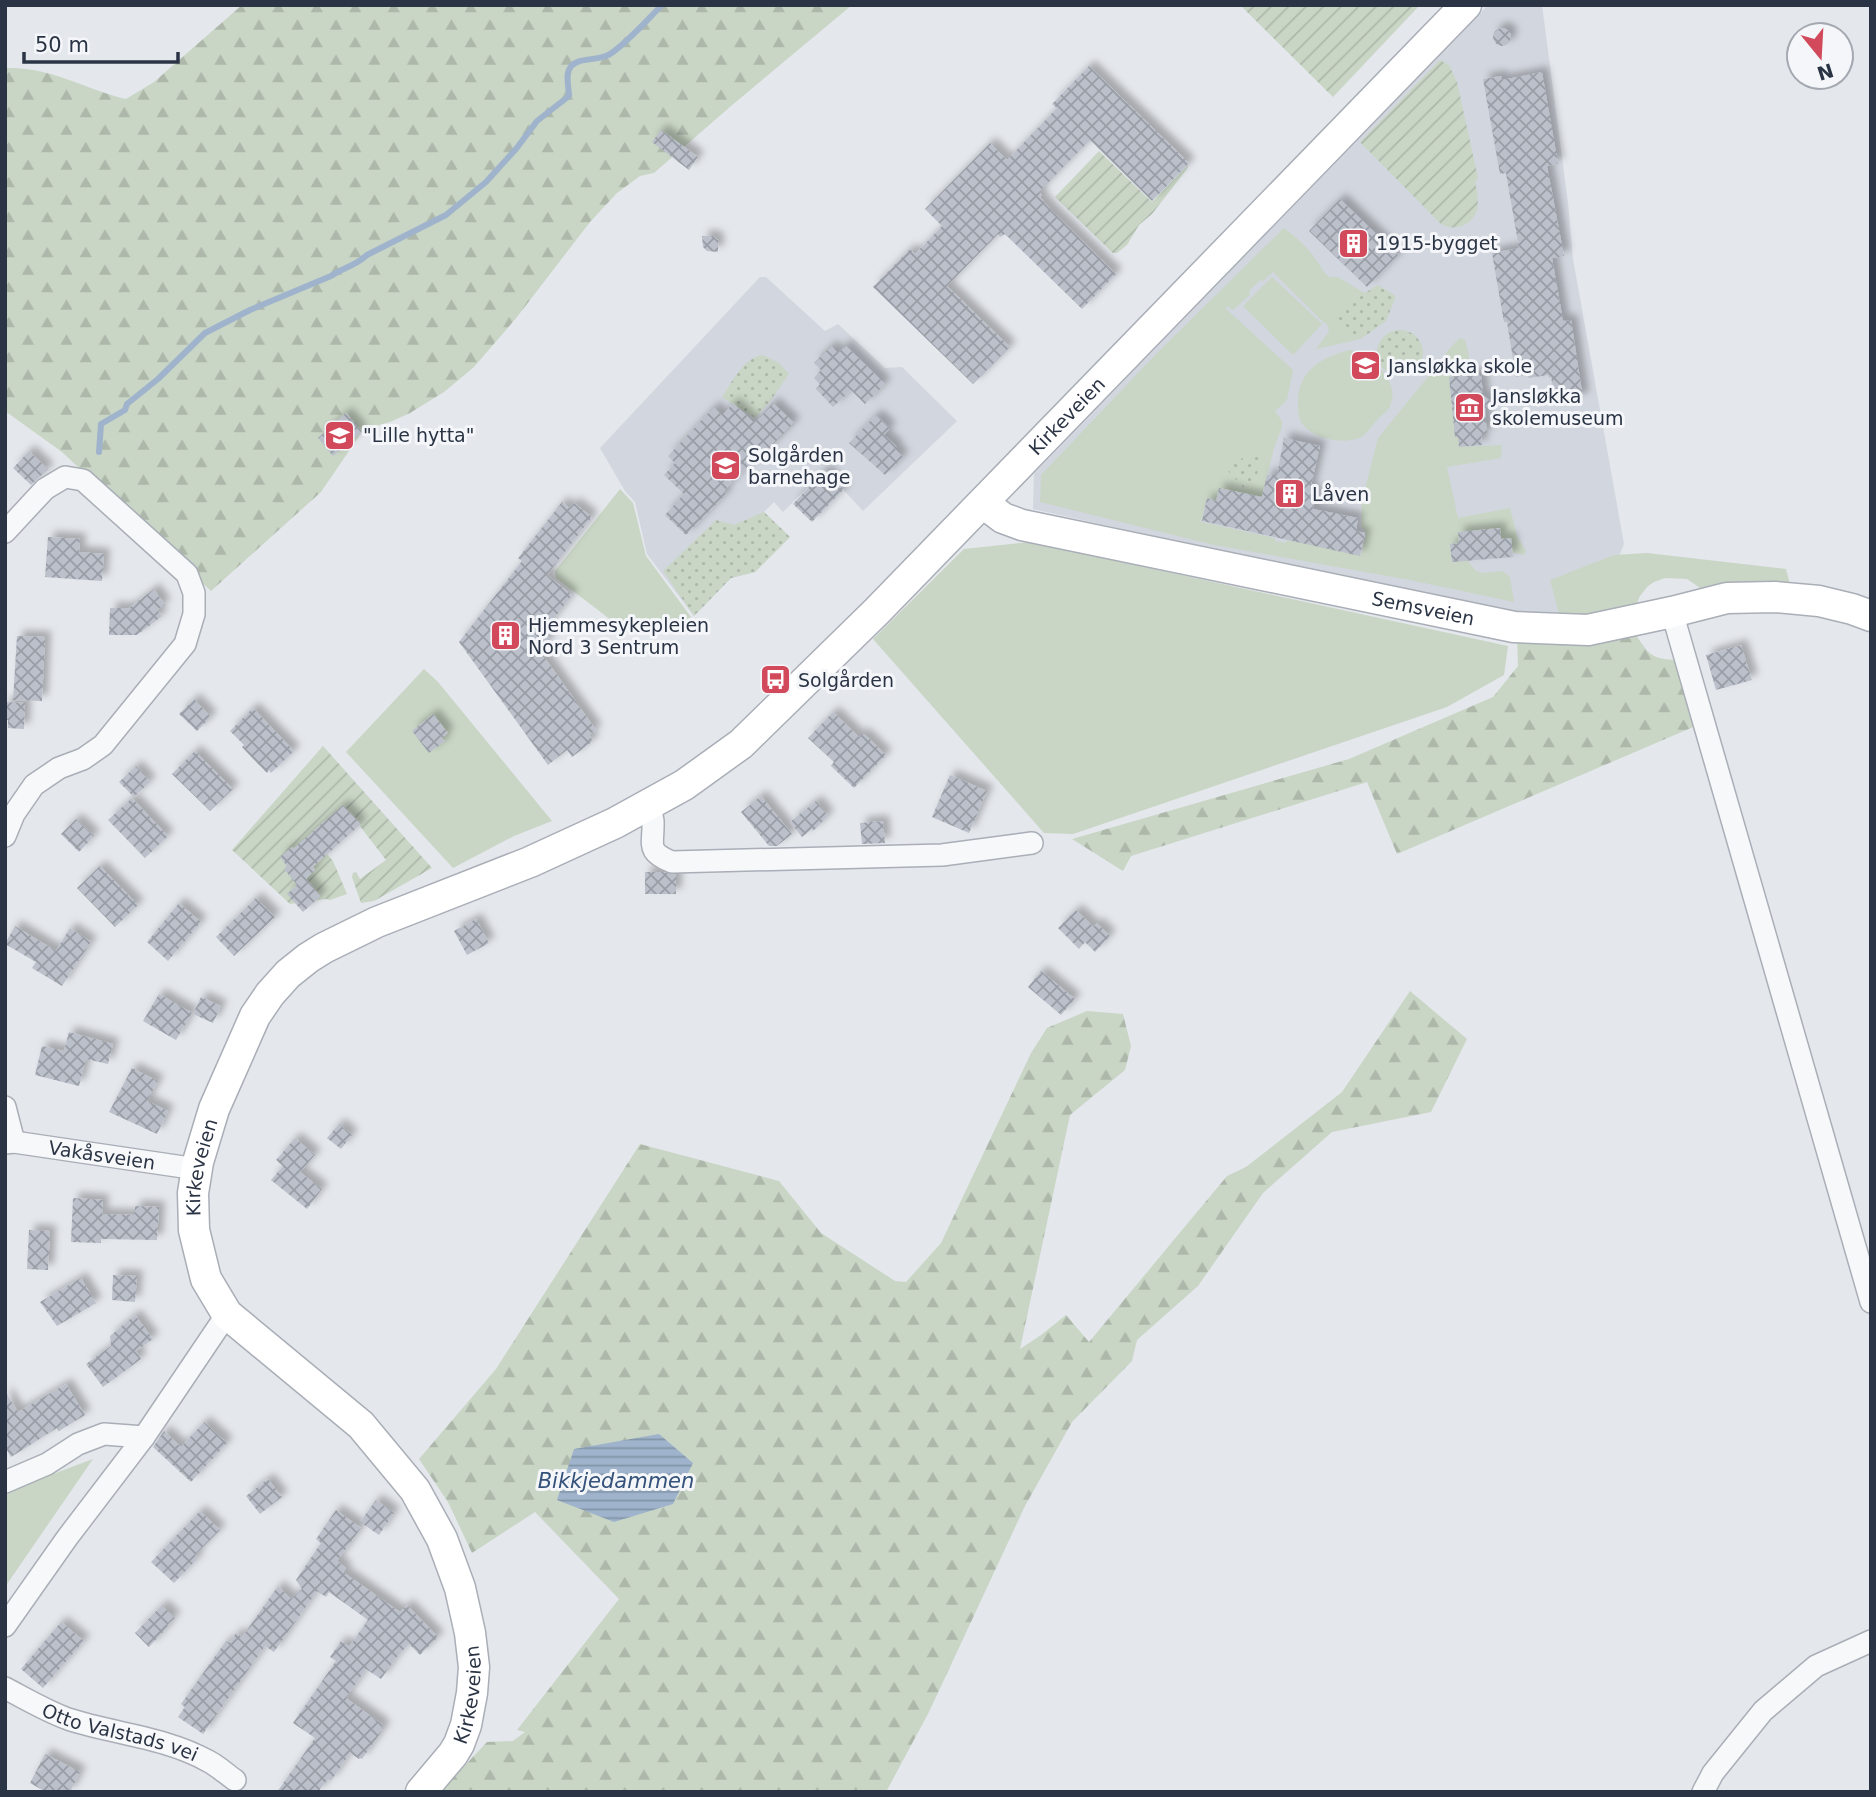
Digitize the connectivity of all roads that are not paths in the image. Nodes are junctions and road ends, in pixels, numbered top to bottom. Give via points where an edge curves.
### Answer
1 (1466, 5) edge
2 (983, 503) junction
3 (5, 532) edge
4 (1672, 612) junction
5 (1871, 616) edge
6 (650, 804) junction
7 (5, 836) edge
8 (1032, 843) dead end
9 (5, 1107) edge
10 (10, 1143) edge
11 (197, 1169) junction
12 (1871, 1302) edge
13 (227, 1314) junction
14 (144, 1437) junction
15 (5, 1482) edge
16 (5, 1626) edge
17 (1871, 1641) edge
18 (5, 1688) edge
19 (235, 1780) dead end
20 (421, 1792) edge
21 (1703, 1792) edge

1 - 2 main road, Kirkeveien
2 - 4 main road, Semsveien via 1022,525 1514,627 1588,631
2 - 6 main road, Kirkeveien via 752,734 701,774
3 - 7 street via 45,489 65,477 83,480 187,574 194,593 194,614 185,644 103,745 34,785
4 - 5 main road, Semsveien via 1727,598 1775,597 1819,601
4 - 12 street
6 - 8 street via 651,845 658,856 672,862 942,855
6 - 11 main road, Kirkeveien via 530,862 376,922 298,966 270,994 250,1027 214,1109
9 - 10 street
10 - 11 street, Vakåsveien
11 - 13 main road, Kirkeveien via 192,1193 194,1230 206,1279
13 - 14 street
13 - 20 main road, Kirkeveien via 361,1425 415,1490 442,1539 470,1633 472,1693 459,1744
14 - 15 street via 104,1434
14 - 16 street
17 - 21 street via 1816,1666 1763,1711
18 - 19 street, Otto Valstads vei via 67,1718 180,1749

